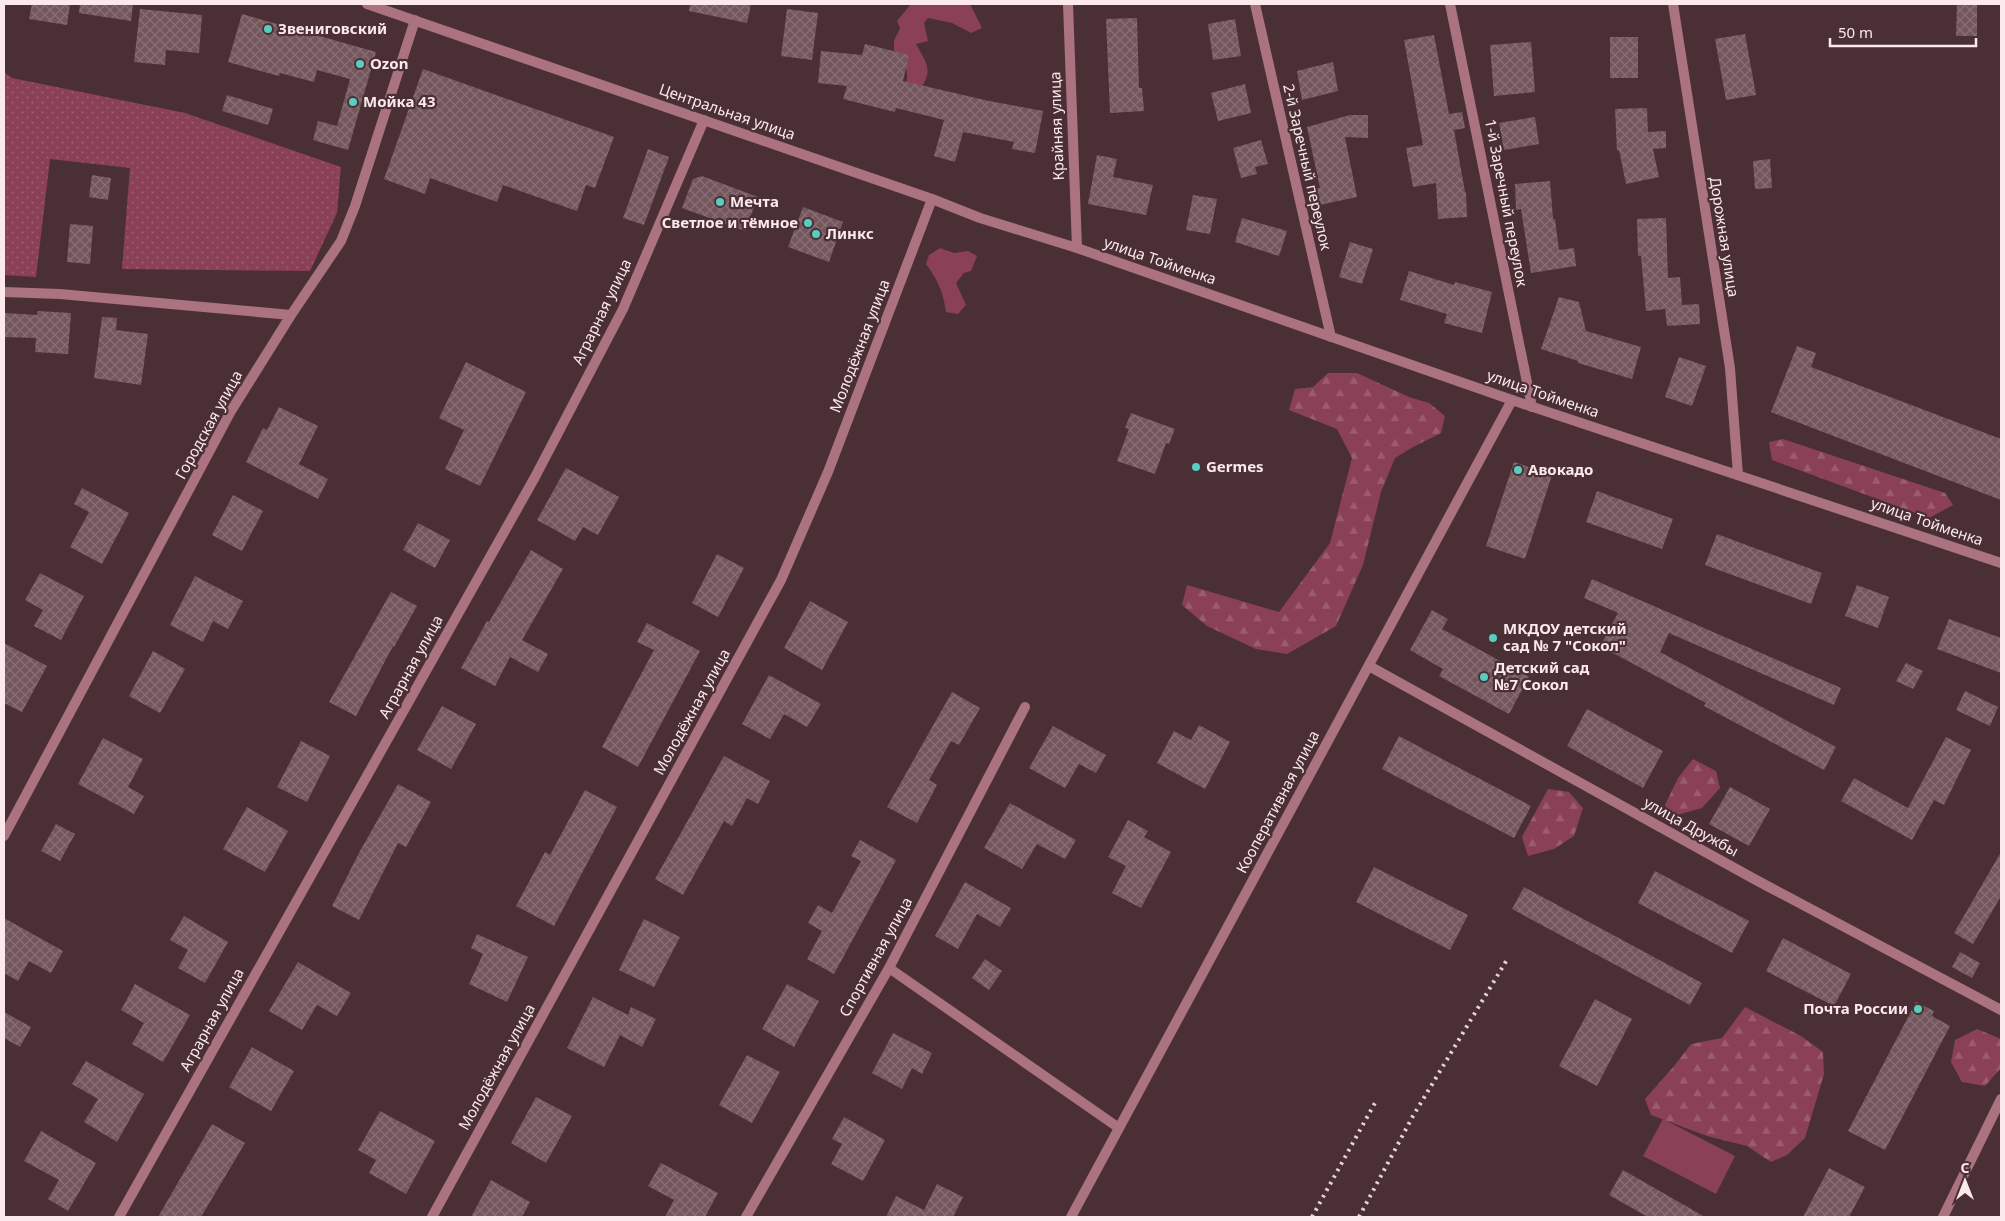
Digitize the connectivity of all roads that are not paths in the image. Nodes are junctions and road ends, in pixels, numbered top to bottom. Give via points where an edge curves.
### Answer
1 (367, 4) edge
2 (1068, 4) edge
3 (1255, 4) edge
4 (1450, 4) edge
5 (1673, 4) edge
6 (415, 20) junction
7 (704, 120) junction
8 (932, 199) junction
9 (1077, 248) junction
10 (4, 292) edge
11 (291, 315) junction
12 (1331, 337) junction
13 (1512, 400) junction
14 (1532, 407) junction
15 (1738, 475) junction
16 (2001, 563) edge
17 (1369, 666) junction
18 (1025, 707) dead end
19 (4, 836) edge
20 (889, 968) junction
21 (2001, 1010) edge
22 (2001, 1099) edge
23 (1119, 1128) junction
24 (118, 1217) edge
25 (432, 1217) edge
26 (746, 1217) edge
27 (1071, 1217) edge
28 (1943, 1217) edge

1 - 6 street, Центральная улица
2 - 9 street, Крайняя улица
3 - 12 street, 2-й Заречный переулок
4 - 14 street, 1-й Заречный переулок
5 - 15 street, Дорожная улица via 1730,368
6 - 7 street, Центральная улица
6 - 11 street, Городская улица via 341,241
7 - 8 street, Центральная улица
7 - 24 street, Аграрная улица via 622,309 535,477
8 - 9 street, Центральная улица via 980,218
8 - 25 street, Молодёжная улица via 828,472 781,580
9 - 12 street, улица Тойменка
10 - 11 street
11 - 19 street, Городская улица via 231,411
12 - 13 street, улица Тойменка
13 - 14 street, улица Тойменка
13 - 17 street, Кооперативная улица
14 - 15 street, улица Тойменка
15 - 16 street, улица Тойменка
17 - 21 street, улица Дружбы via 1756,880
17 - 23 street, Кооперативная улица
18 - 20 street, Спортивная улица
20 - 23 street
20 - 26 street, Спортивная улица
22 - 28 street
23 - 27 street, Кооперативная улица

